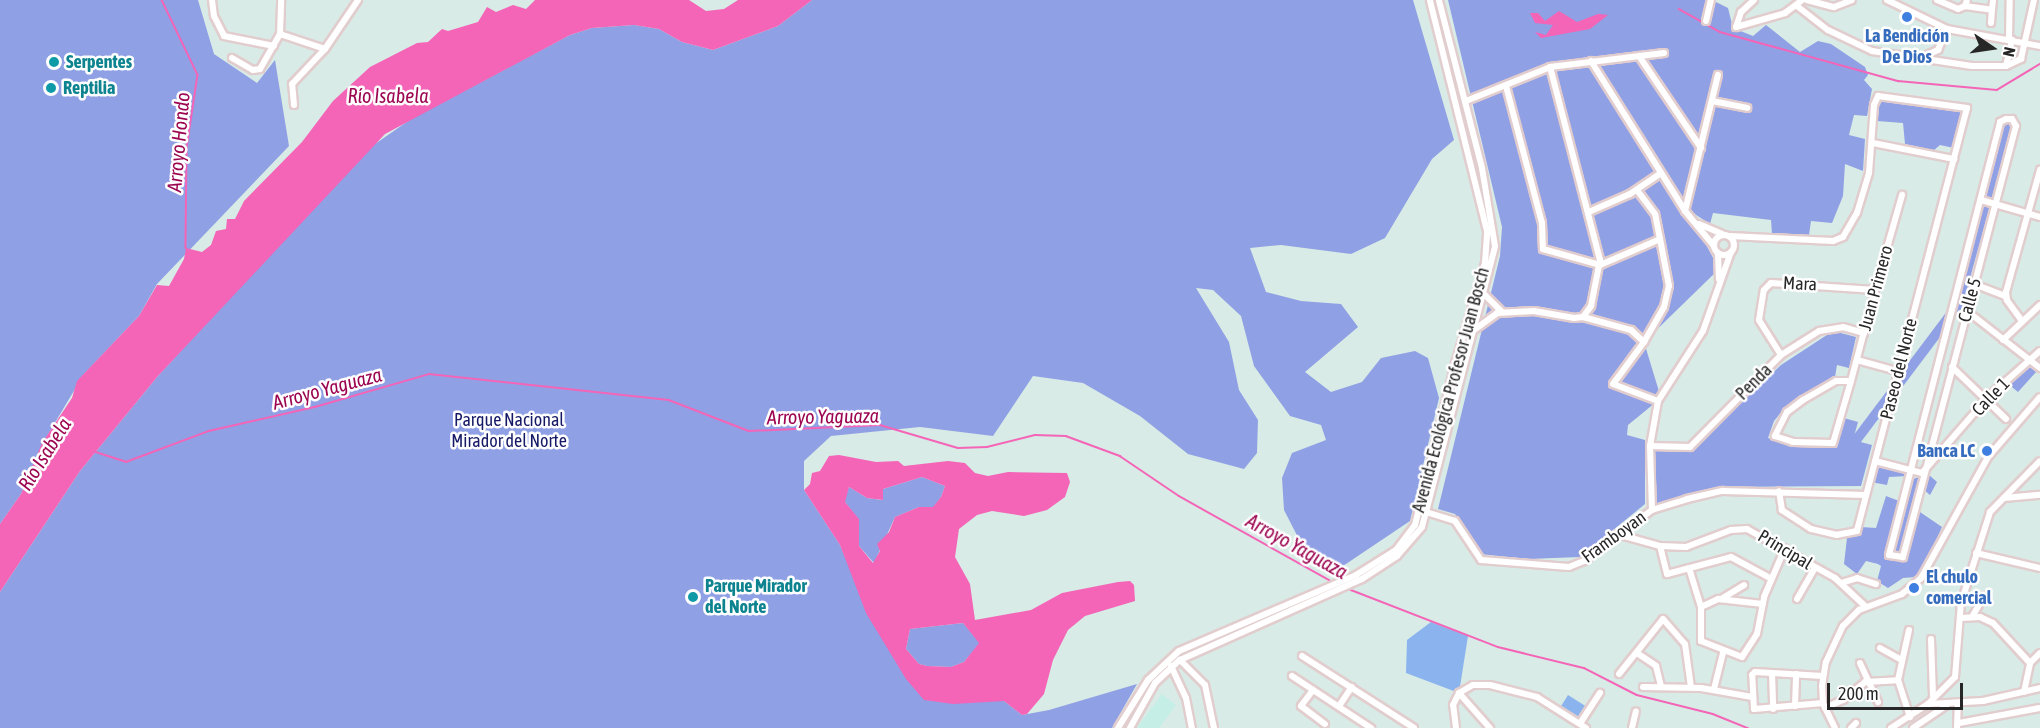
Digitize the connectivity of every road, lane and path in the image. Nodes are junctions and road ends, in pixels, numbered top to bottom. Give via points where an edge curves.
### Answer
1 (212, 0) edge
2 (281, 0) edge
3 (358, 0) edge
4 (1430, 0) edge
5 (1439, 0) edge
6 (1711, 0) edge
7 (1754, 0) edge
8 (1804, 0) edge
9 (1852, 0) edge
10 (1887, 0) edge
11 (1993, 0) edge
12 (2010, 0) edge
13 (2034, 0) edge
14 (1939, 1) edge
15 (1965, 5) edge
16 (1797, 6) junction
17 (1992, 10) junction
18 (1706, 21) dead end
19 (1991, 23) dead end
20 (1947, 29) junction
21 (280, 34) junction
22 (2010, 40) junction
23 (2025, 42) junction
24 (274, 46) junction
25 (2040, 46) edge
26 (325, 49) junction
27 (1664, 53) dead end
28 (1639, 56) junction
29 (232, 57) dead end
30 (1923, 57) junction
31 (1591, 61) junction
32 (2006, 66) junction
33 (1550, 67) junction
34 (1718, 75) dead end
35 (1506, 86) junction
36 (1466, 101) junction
37 (1712, 101) junction
38 (294, 105) dead end
39 (1747, 108) dead end
40 (1873, 143) junction
41 (1701, 148) junction
42 (1954, 159) junction
43 (2040, 170) edge
44 (1661, 173) junction
45 (1637, 190) junction
46 (1690, 193) junction
47 (1902, 195) dead end
48 (1675, 197) junction
49 (1981, 200) junction
50 (1995, 206) junction
51 (1591, 211) junction
52 (1685, 212) junction
53 (2027, 214) junction
54 (2040, 217) edge
55 (1696, 223) junction
56 (1723, 234) junction
57 (1749, 235) junction
58 (1730, 236) junction
59 (1660, 239) junction
60 (1735, 245) junction
61 (1714, 246) junction
62 (1731, 252) junction
63 (1718, 253) junction
64 (1600, 265) junction
65 (1974, 284) junction
66 (1875, 290) junction
67 (1716, 294) junction
68 (1956, 294) junction
69 (2005, 294) junction
70 (1485, 295) junction
71 (1969, 302) junction
72 (2040, 305) edge
73 (1967, 311) junction
74 (1502, 312) junction
75 (1583, 317) junction
76 (2022, 321) junction
77 (1474, 330) junction
78 (1864, 333) junction
79 (2002, 340) junction
80 (1644, 342) junction
81 (2040, 351) edge
82 (1781, 355) junction
83 (1857, 360) junction
84 (2029, 360) junction
85 (1952, 367) junction
86 (2040, 368) edge
87 (1898, 371) junction
88 (1851, 381) junction
89 (2040, 397) edge
90 (1986, 399) junction
91 (1658, 401) junction
92 (2006, 419) dead end
93 (1650, 446) junction
94 (1875, 461) junction
95 (2040, 461) edge
96 (1911, 471) junction
97 (1922, 473) junction
98 (1779, 491) junction
99 (1866, 495) junction
100 (2040, 495) edge
101 (2004, 498) junction
102 (1652, 510) junction
103 (1419, 511) junction
104 (1427, 512) junction
105 (1617, 534) junction
106 (1660, 546) junction
107 (1785, 548) junction
108 (1976, 553) junction
109 (1689, 568) junction
110 (1815, 568) junction
111 (2040, 568) edge
112 (1770, 578) junction
113 (1841, 583) junction
114 (1876, 584) dead end
115 (1744, 585) dead end
116 (1984, 596) dead end
117 (1721, 599) junction
118 (1797, 599) dead end
119 (1763, 604) junction
120 (1294, 605) junction
121 (1865, 606) junction
122 (1701, 607) junction
123 (1972, 617) junction
124 (1960, 618) junction
125 (1909, 630) dead end
126 (1931, 639) dead end
127 (1881, 648) dead end
128 (1724, 652) junction
129 (1637, 653) junction
130 (2040, 653) edge
131 (1302, 656) dead end
132 (1902, 660) junction
133 (1182, 662) junction
134 (1860, 663) dead end
135 (2030, 663) junction
136 (1172, 669) junction
137 (1772, 672) junction
138 (1619, 674) dead end
139 (1796, 674) junction
140 (1292, 676) dead end
141 (1823, 676) junction
142 (1898, 680) junction
143 (1870, 684) junction
144 (1661, 686) junction
145 (1352, 687) junction
146 (1643, 687) dead end
147 (1691, 687) junction
148 (2040, 688) edge
149 (1714, 689) junction
150 (1313, 690) junction
151 (2024, 692) junction
152 (1459, 693) junction
153 (1600, 693) dead end
154 (1933, 696) junction
155 (1752, 697) junction
156 (1878, 702) dead end
157 (1929, 704) junction
158 (1824, 705) junction
159 (1958, 705) junction
160 (1339, 706) junction
161 (1795, 706) junction
162 (1946, 706) junction
163 (2040, 708) edge
164 (1773, 709) junction
165 (1636, 711) dead end
166 (1910, 717) junction
167 (1581, 722) junction
168 (1325, 724) dead end
169 (1958, 726) edge
170 (1118, 728) edge
171 (1130, 728) edge
172 (1192, 728) edge
173 (1214, 728) edge
174 (1371, 728) edge
175 (1414, 728) edge
176 (1456, 728) edge
177 (1490, 728) edge
178 (1587, 728) edge
179 (1632, 728) edge
180 (1835, 728) edge
181 (1891, 728) edge
182 (1913, 728) edge

1 - 24 street via 214,16 224,36
2 - 21 street
3 - 26 street
4 - 103 street, Avenida Ecológica Profesor Juan Bosch via 1487,231 1485,263 1451,375
5 - 36 street, Avenida Ecológica Profesor Juan Bosch
6 - 18 street
7 - 16 street via 1741,12 1737,27 1747,27
8 - 9 street via 1834,7
8 - 16 street
10 - 20 street
11 - 17 street
12 - 22 street
13 - 23 street
14 - 15 street
15 - 17 street
16 - 30 street via 1849,42 1895,57
17 - 19 street
20 - 22 street
20 - 30 street via 1938,50
21 - 24 street
21 - 26 street
22 - 23 street
22 - 32 street
23 - 25 street
23 - 32 street via 2021,59
24 - 29 street via 257,72
26 - 38 street via 292,84
27 - 28 street
28 - 31 street
28 - 41 street
30 - 32 street via 1972,66
31 - 33 street
31 - 44 street
33 - 35 street
33 - 51 street
34 - 37 street
35 - 36 street
35 - 64 street via 1542,223 1543,249
36 - 70 street, Avenida Ecológica Profesor Juan Bosch via 1495,239
37 - 39 street
37 - 41 street
40 - 42 street
40 - 42 street, Paseo del Norte via 1874,105 1881,95 1967,108
40 - 57 street via 1857,213 1843,237 1833,242
41 - 46 street
42 - 87 street, Paseo del Norte
43 - 53 street
44 - 45 street
44 - 48 street
45 - 51 street
45 - 59 street via 1655,214
46 - 48 street
46 - 52 street
47 - 66 street, Juan Primero
48 - 52 street
49 - 50 street
49 - 50 street, Calle 5 via 2001,122 2009,118 2016,126
49 - 68 street
50 - 53 street
50 - 65 street, Calle 5
51 - 64 street
52 - 55 street
53 - 54 street
53 - 69 street
55 - 56 street
55 - 61 street
56 - 58 street
56 - 61 street
57 - 58 street
57 - 60 street
58 - 60 street
59 - 64 street
59 - 80 street via 1669,286 1660,315
60 - 62 street
61 - 63 street
62 - 63 street
62 - 67 street
63 - 67 street
64 - 75 street via 1591,306
65 - 69 street
65 - 71 street, Calle 5
66 - 78 street, Juan Primero
66 - 82 street, Mara via 1771,283 1764,290 1759,320
67 - 91 street via 1703,331
68 - 71 street
68 - 96 street
69 - 76 street
70 - 74 street
70 - 77 street, Avenida Ecológica Profesor Juan Bosch
71 - 73 street, Calle 5
72 - 76 street
73 - 79 street
73 - 85 street, Calle 5
74 - 75 street
74 - 77 street
75 - 80 street via 1630,330
76 - 79 street
77 - 104 street, Avenida Ecológica Profesor Juan Bosch
78 - 82 street, Penda via 1827,327
78 - 83 street, Juan Primero
79 - 84 street
80 - 91 street via 1612,384
81 - 84 street, Calle 1
82 - 93 street, Penda via 1690,447
83 - 87 street
83 - 88 street, Juan Primero
84 - 86 street
84 - 90 street, Calle 1
85 - 90 street
85 - 97 street, Calle 5
87 - 94 street, Paseo del Norte
88 - 88 street, Juan Primero via 1836,381 1803,400 1787,412 1775,436 1793,442 1833,443
89 - 121 street via 1988,457 1921,578 1902,594
90 - 92 street
90 - 97 street, Calle 1
91 - 93 street
93 - 102 street
94 - 96 street
94 - 99 street, Paseo del Norte
95 - 101 street
96 - 97 street
96 - 97 street, Calle 5 via 1889,555 1903,557
98 - 99 street, Framboyan
98 - 99 street, Paseo del Norte via 1782,510 1811,529 1838,535 1857,531
98 - 102 street, Framboyan via 1723,491
100 - 101 street
101 - 108 street via 1990,512
102 - 105 street, Framboyan
103 - 104 street, Framboyan
103 - 120 street, Avenida Ecológica Profesor Juan Bosch via 1404,542 1356,575
104 - 105 street, Framboyan via 1455,521 1474,555 1490,563 1569,567 1584,561
104 - 120 street, Avenida Ecológica Profesor Juan Bosch via 1414,539 1362,579
105 - 106 street, Principal
106 - 107 street, Principal via 1686,547 1739,528 1760,533
106 - 109 street via 1667,574
107 - 110 street, Principal
107 - 112 street
108 - 111 street
108 - 124 street
109 - 112 street via 1731,557
109 - 122 street
110 - 113 street, Principal
110 - 118 street
112 - 119 street
113 - 114 street via 1855,578
113 - 121 street, Principal
115 - 117 street
116 - 123 street
117 - 119 street
117 - 122 street
119 - 128 street via 1757,634 1746,652 1738,658
120 - 133 street, Avenida Ecológica Profesor Juan Bosch
120 - 170 street, Avenida Ecológica Profesor Juan Bosch via 1192,644 1168,658 1148,680
121 - 141 street via 1843,626
122 - 128 street via 1701,641
123 - 124 street
123 - 135 street via 1993,623
124 - 154 street via 1955,677
125 - 132 street
126 - 154 street
127 - 132 street
128 - 149 street
129 - 138 street
129 - 144 street via 1656,666
129 - 147 street via 1661,620 1666,620 1685,644
130 - 135 street
131 - 145 street
132 - 142 street
133 - 136 street, Avenida Ecológica Profesor Juan Bosch
133 - 173 street via 1205,685
134 - 143 street
135 - 151 street
136 - 171 street, Avenida Ecológica Profesor Juan Bosch via 1144,698
136 - 172 street via 1188,704
137 - 139 street
137 - 155 street via 1755,672
137 - 164 street
139 - 141 street
139 - 161 street
140 - 150 street
141 - 158 street
142 - 143 street
142 - 166 street
143 - 156 street
143 - 158 street via 1865,682 1843,700
144 - 146 street
144 - 147 street
145 - 160 street
145 - 175 street
147 - 149 street
148 - 151 street
149 - 155 street
150 - 160 street
150 - 168 street via 1299,705
151 - 159 street
152 - 167 street via 1473,685 1504,686 1537,697
152 - 176 street via 1453,705
152 - 177 street
153 - 167 street
154 - 157 street
155 - 164 street via 1754,709
157 - 162 street
157 - 166 street
158 - 161 street
158 - 180 street
159 - 162 street
159 - 169 street
160 - 174 street
161 - 164 street
162 - 182 street
163 - 169 street
165 - 179 street
166 - 181 street
167 - 178 street

